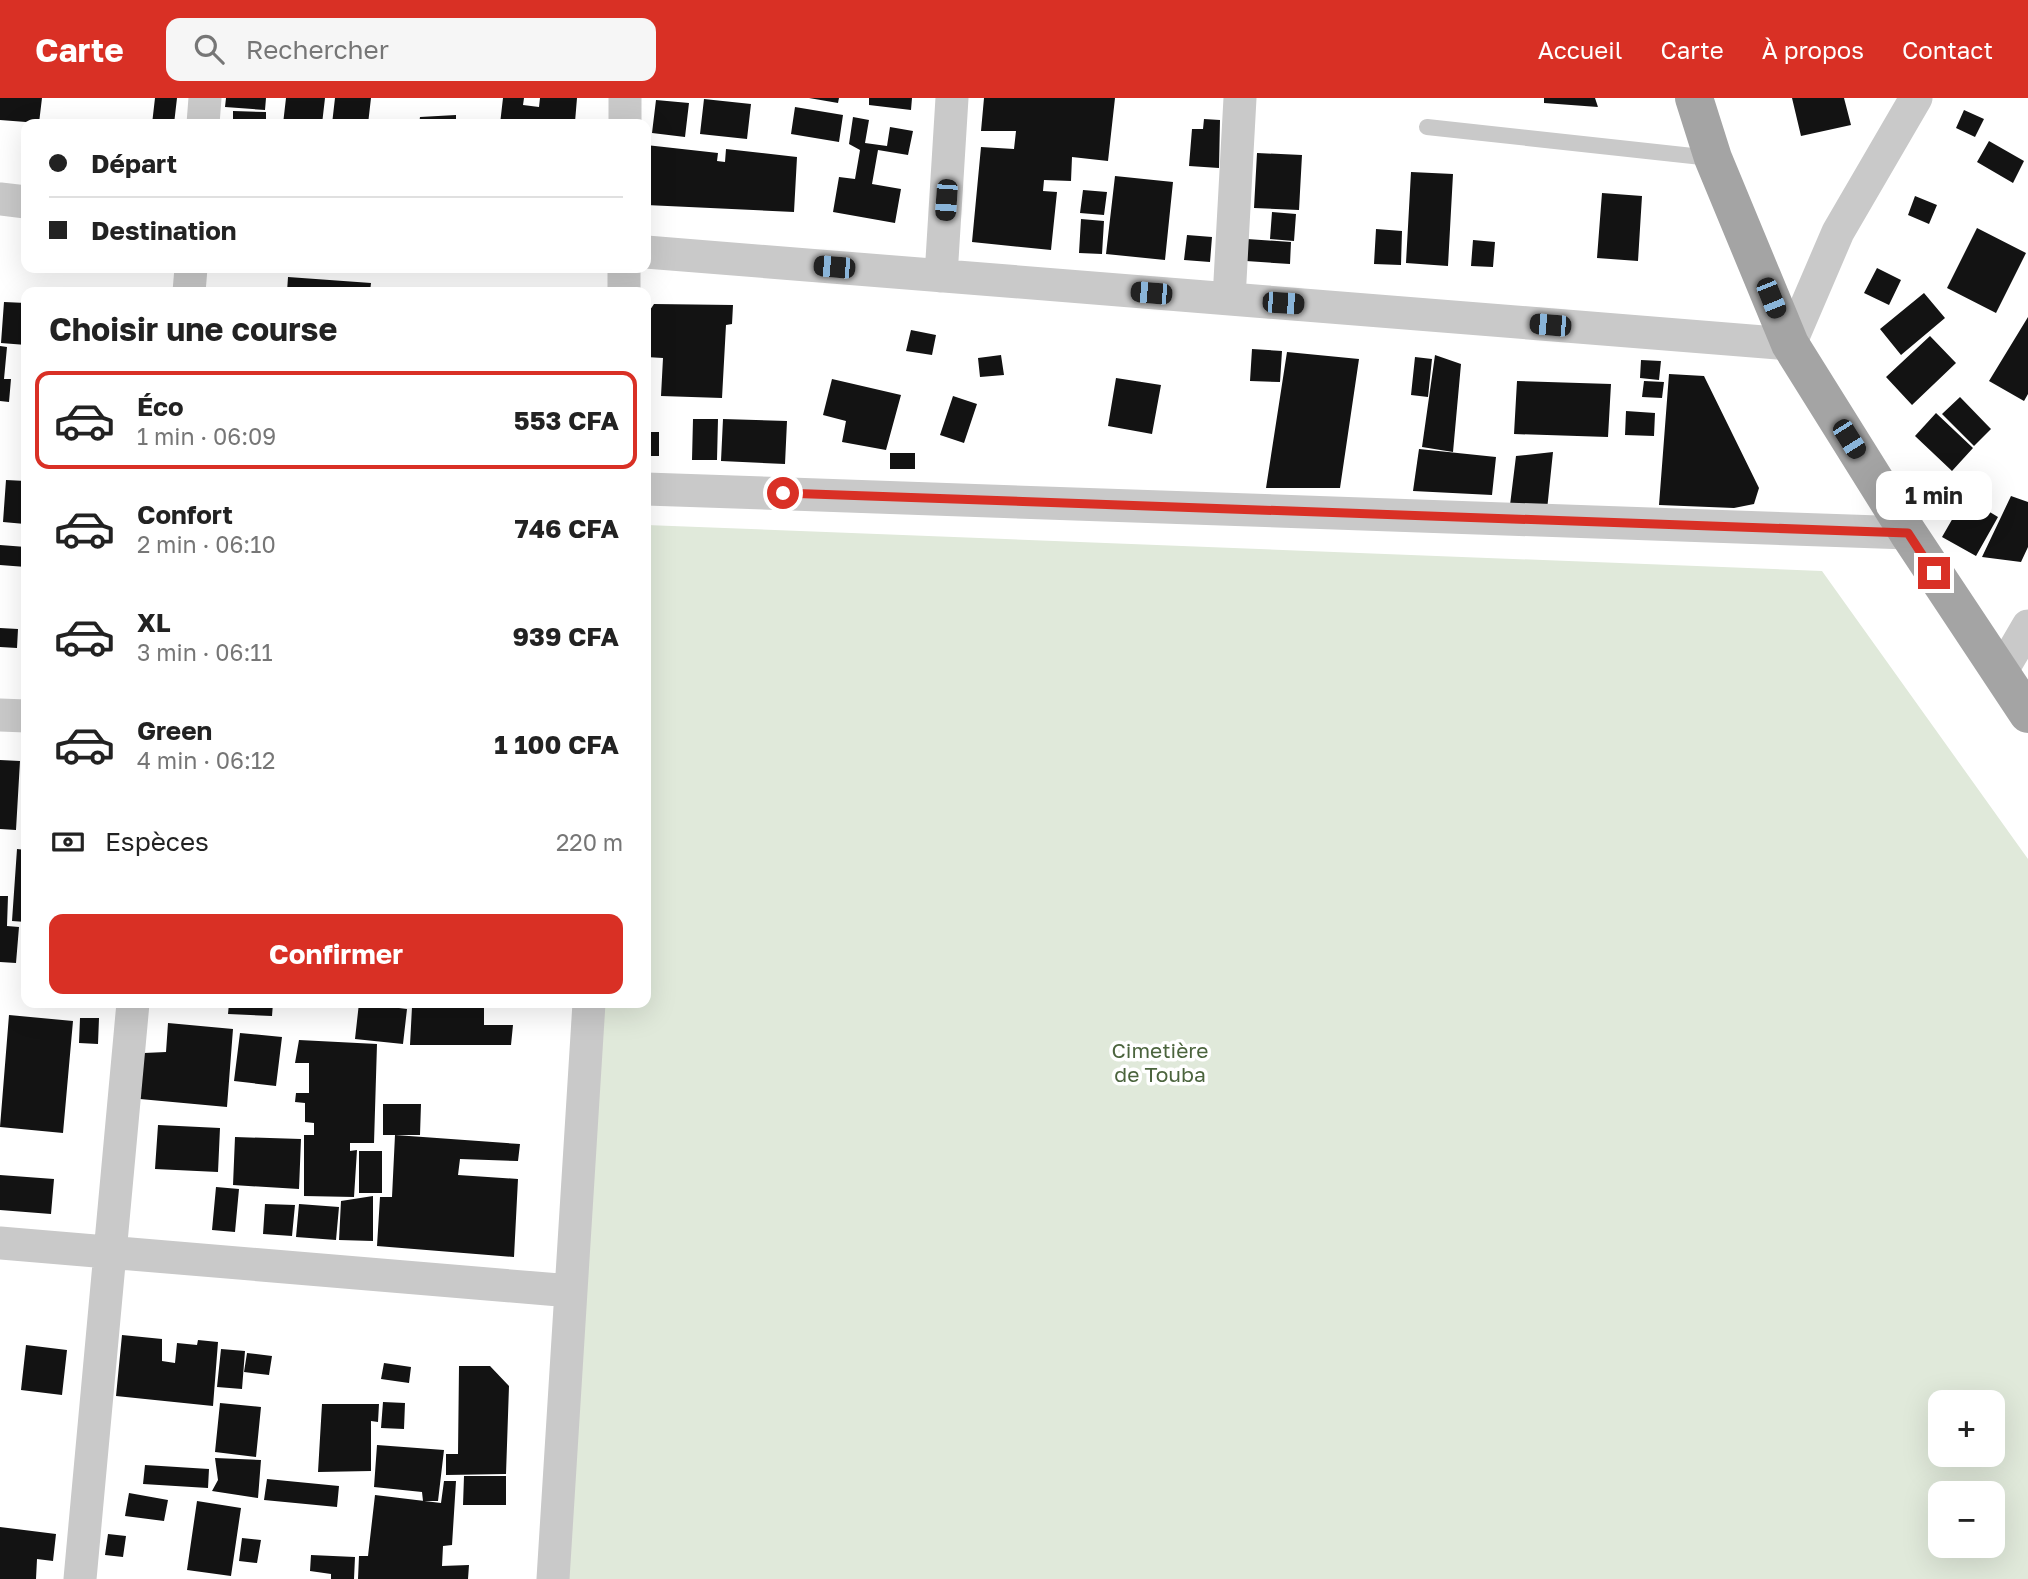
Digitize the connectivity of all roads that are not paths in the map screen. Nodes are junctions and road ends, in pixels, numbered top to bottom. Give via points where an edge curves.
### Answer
1 (205, 98) edge
2 (625, 98) edge
3 (952, 98) edge
4 (1240, 98) edge
5 (1694, 98) edge
6 (1916, 98) edge
7 (203, 119) edge
8 (625, 119) edge
9 (1427, 127) dead end
10 (1713, 158) junction
11 (0, 200) edge
12 (21, 202) edge
13 (651, 252) edge
14 (941, 276) junction
15 (1229, 299) junction
16 (1790, 344) junction
17 (651, 489) edge
18 (1908, 533) junction
19 (2028, 626) edge
20 (2000, 674) junction
21 (2028, 714) edge
22 (0, 715) edge
23 (21, 716) edge
24 (133, 1008) edge
25 (589, 1008) edge
26 (0, 1243) edge
27 (111, 1252) junction
28 (571, 1291) junction
29 (80, 1579) edge
30 (553, 1579) edge

1 - 7 street
2 - 8 street
3 - 14 street
4 - 15 street
5 - 10 main road
6 - 16 street via 1838,232
9 - 10 lane
10 - 16 main road
11 - 12 street
13 - 14 street
14 - 15 street
15 - 16 street
16 - 18 main road
17 - 18 street
18 - 20 main road
19 - 20 street
20 - 21 main road
22 - 23 street
24 - 27 street
25 - 28 street
26 - 27 street
27 - 28 street
27 - 29 street
28 - 30 street

